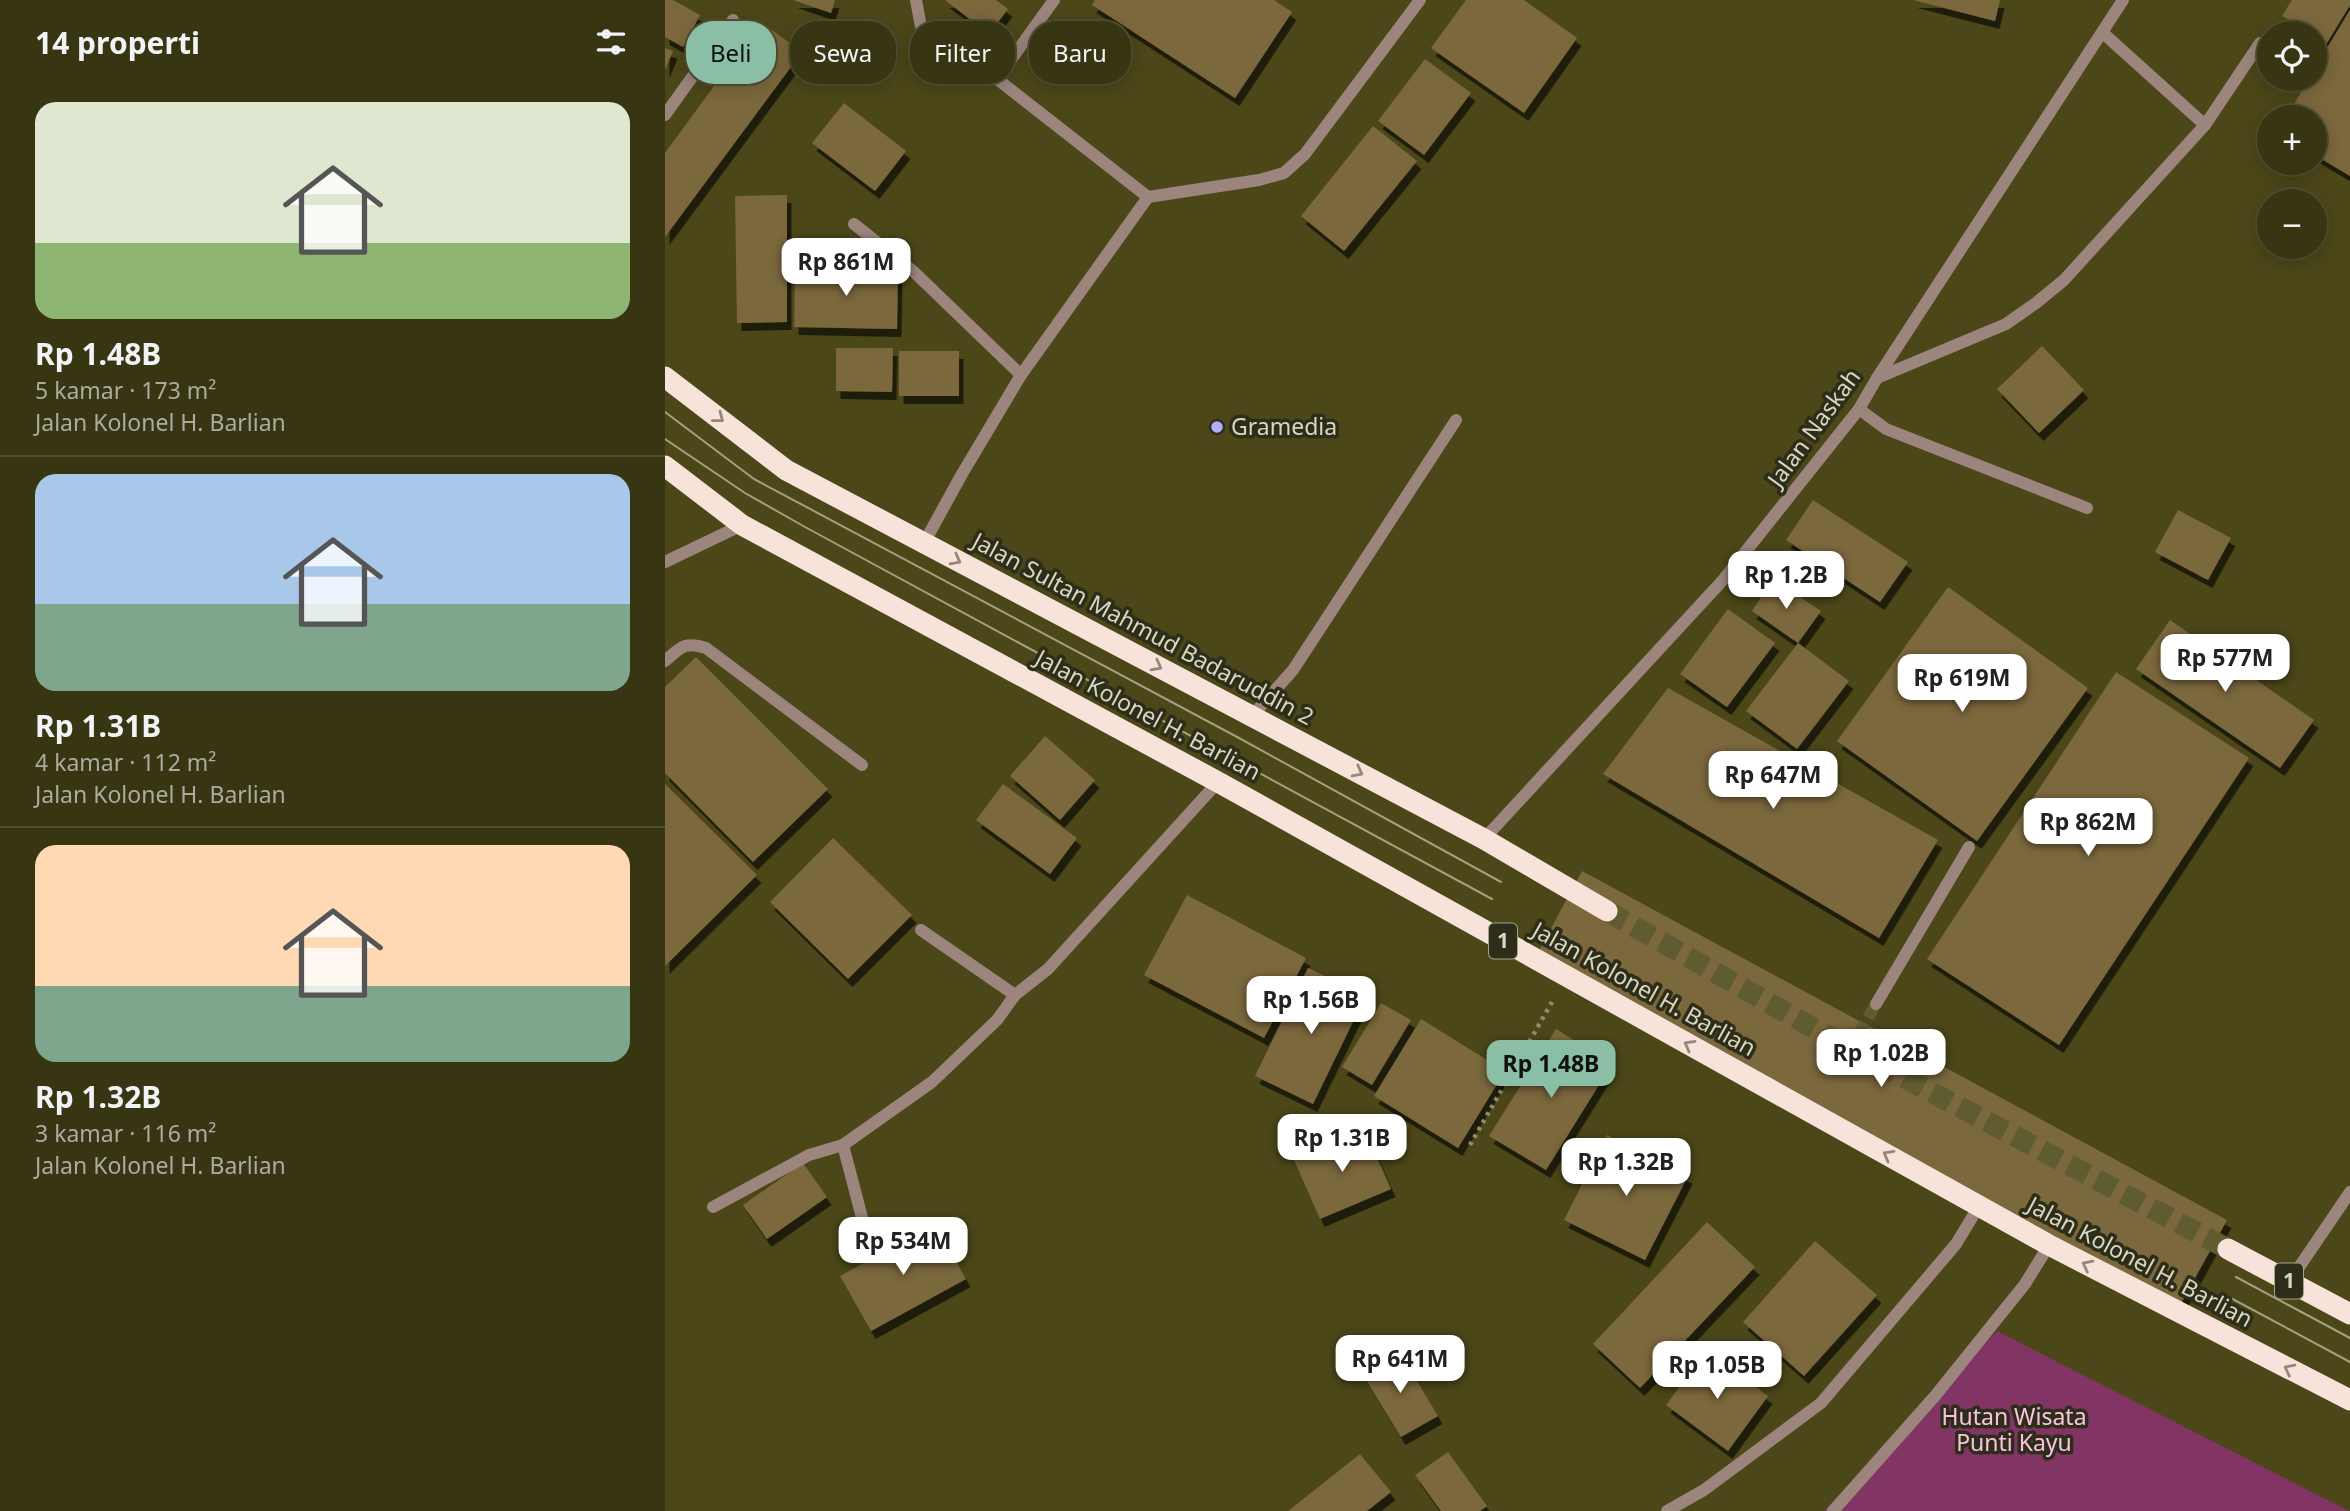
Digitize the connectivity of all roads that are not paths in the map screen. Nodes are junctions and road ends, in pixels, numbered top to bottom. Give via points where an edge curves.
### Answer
1 (916, 0) edge
2 (1054, 0) edge
3 (1420, 0) edge
4 (2123, 0) edge
5 (733, 20) dead end
6 (921, 21) edge
7 (2103, 33) junction
8 (2257, 47) edge
9 (1015, 53) edge
10 (1002, 84) edge
11 (665, 115) edge
12 (2205, 125) junction
13 (1148, 197) junction
14 (854, 224) dead end
15 (1021, 375) junction
16 (665, 377) edge
17 (1877, 378) junction
18 (1859, 409) junction
19 (1456, 420) dead end
20 (665, 466) edge
21 (2087, 508) dead end
22 (742, 525) junction
23 (924, 543) junction
24 (665, 562) edge
25 (665, 661) edge
26 (1252, 716) junction
27 (862, 765) dead end
28 (1218, 782) junction
29 (1484, 839) junction
30 (1969, 847) dead end
31 (1607, 911) tunnel mouth
32 (922, 930) dead end
33 (1015, 995) junction
34 (1876, 1003) tunnel mouth
35 (843, 1144) junction
36 (2350, 1192) edge
37 (1979, 1206) junction
38 (713, 1208) dead end
39 (2049, 1245) junction
40 (2228, 1249) tunnel mouth
41 (871, 1252) dead end
42 (2289, 1282) junction
43 (2350, 1314) edge
44 (2350, 1400) edge
45 (1667, 1511) edge
46 (1833, 1511) edge

1 - 6 street
2 - 9 street
3 - 13 street via 1305,154 1284,173
4 - 7 street, Jalan Naskah
5 - 11 street
7 - 12 street
7 - 17 street, Jalan Naskah
8 - 12 street
10 - 13 street
12 - 17 street via 2064,280 2036,303 2006,324
13 - 15 street
14 - 15 street via 914,272
15 - 23 street
16 -> 23 highway, Jalan Sultan Mahmud Badaruddin 2 via 786,470
17 - 18 street, Jalan Naskah
18 - 21 street via 1886,429
18 - 29 street, Jalan Naskah via 1723,580
19 - 26 street via 1293,670
20 - 22 highway, Jalan Kolonel H. Barlian / 1
22 - 24 street
22 - 28 highway, Jalan Kolonel H. Barlian / 1
23 -> 26 highway, Jalan Sultan Mahmud Badaruddin 2
25 - 27 street via 683,646 706,648
26 -> 29 highway, Jalan Sultan Mahmud Badaruddin 2
28 - 33 street via 1048,970
37 -> 28 highway, Jalan Kolonel H. Barlian / 1
29 - 31 highway, Jalan Sultan Mahmud Badaruddin 2
30 - 34 street
32 - 33 street
33 - 35 street via 997,1020 932,1082
35 - 38 street via 809,1155
35 - 41 street
36 - 42 street
37 - 39 highway, Jalan Kolonel H. Barlian / 1
37 - 45 street via 1956,1244 1821,1403 1704,1490
44 -> 39 highway, Jalan Kolonel H. Barlian / 1
39 - 46 street via 2025,1284 1935,1396
40 - 42 highway, 1
42 - 43 highway, 1

